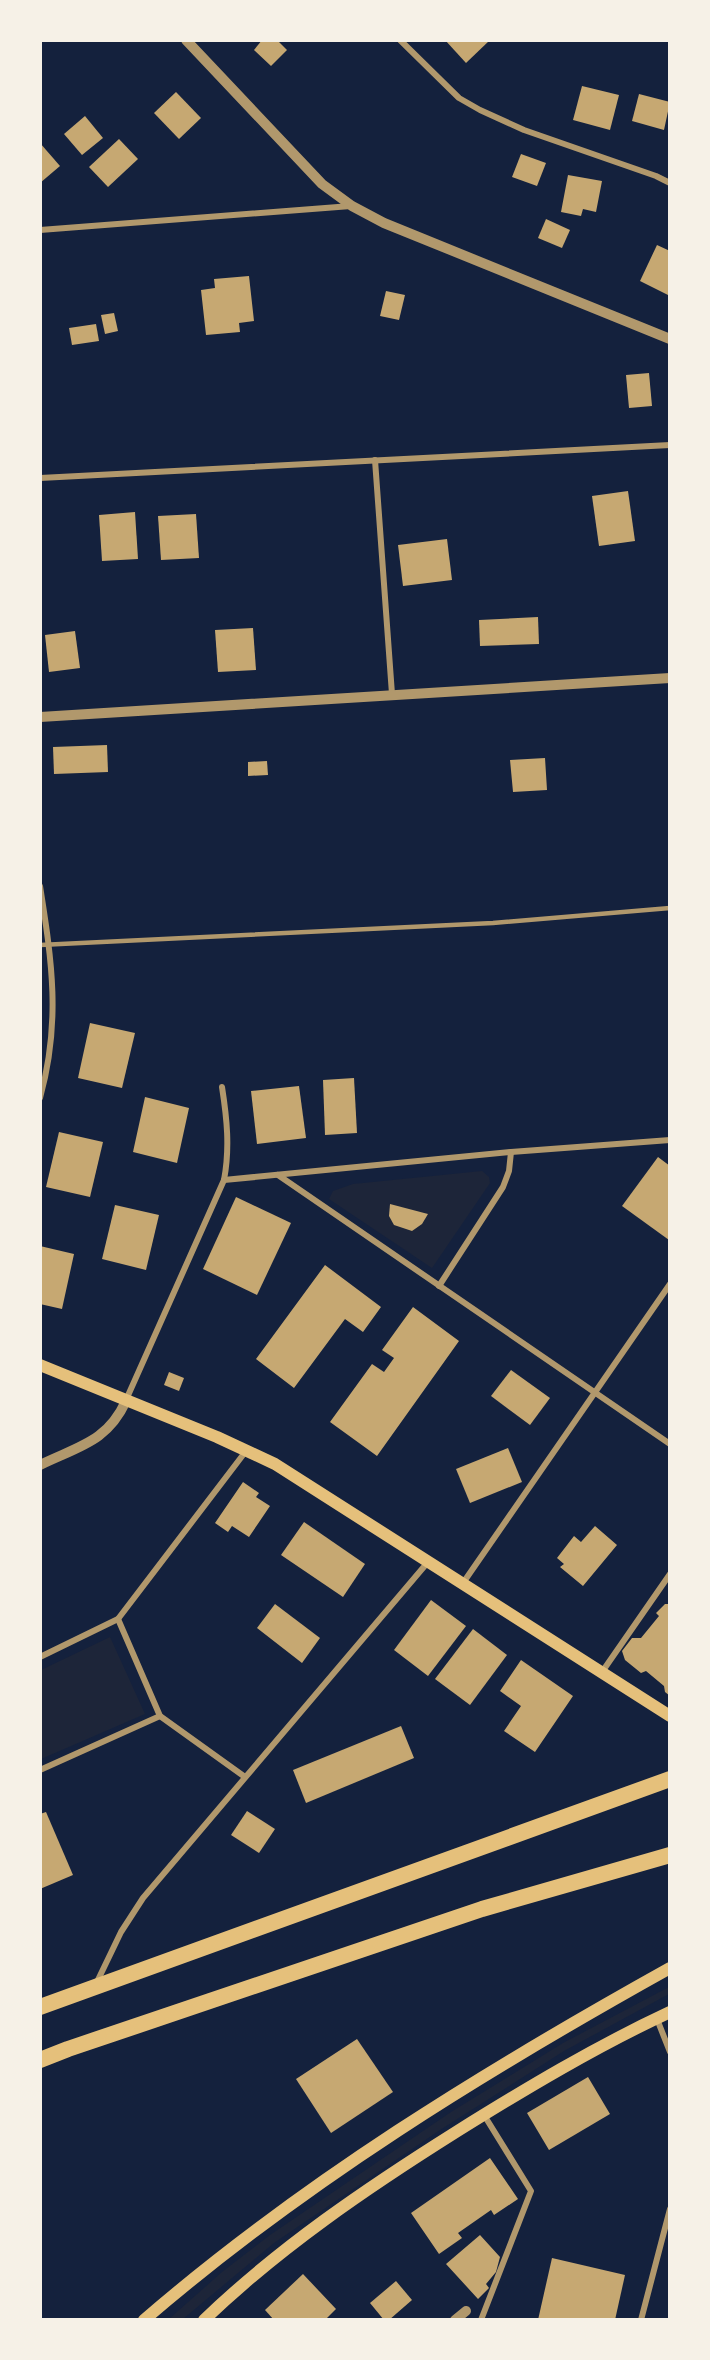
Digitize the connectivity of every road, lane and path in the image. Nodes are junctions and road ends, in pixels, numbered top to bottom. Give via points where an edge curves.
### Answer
1 (186, 40) edge
2 (400, 40) edge
3 (669, 183) edge
4 (352, 206) junction
5 (40, 231) edge
6 (669, 339) edge
7 (669, 444) edge
8 (375, 460) junction
9 (40, 478) edge
10 (669, 678) edge
11 (392, 694) junction
12 (40, 717) edge
13 (40, 886) edge
14 (669, 908) edge
15 (40, 945) edge
16 (50, 946) junction
17 (222, 1087) dead end
18 (40, 1098) edge
19 (669, 1140) edge
20 (511, 1152) junction
21 (278, 1175) junction
22 (224, 1180) junction
23 (669, 1284) edge
24 (439, 1286) junction
25 (40, 1365) edge
26 (594, 1392) junction
27 (126, 1401) junction
28 (669, 1444) edge
29 (246, 1451) junction
30 (40, 1465) edge
31 (429, 1561) junction
32 (669, 1574) edge
33 (463, 1583) junction
34 (118, 1619) junction
35 (40, 1657) edge
36 (602, 1673) junction
37 (160, 1716) junction
38 (669, 1716) edge
39 (40, 1770) edge
40 (245, 1777) junction
41 (669, 1779) edge
42 (669, 1855) edge
43 (669, 1968) edge
44 (94, 1987) junction
45 (40, 2007) edge
46 (669, 2012) edge
47 (657, 2018) junction
48 (669, 2052) edge
49 (40, 2060) edge
50 (484, 2115) junction
51 (669, 2210) edge
52 (466, 2311) dead end
53 (144, 2319) edge
54 (204, 2319) edge
55 (455, 2319) edge
56 (481, 2319) edge
57 (641, 2319) edge

1 - 4 street via 322,184
2 - 3 street via 459,98 480,110
4 - 5 street
4 - 6 street via 384,223
7 - 8 street
8 - 9 street
8 - 11 street
10 - 11 street
11 - 12 street
13 - 16 street
14 - 16 lane via 493,923
15 - 16 lane
16 - 18 street via 54,1020
17 - 22 street via 228,1130
19 - 20 street
20 - 21 street
20 - 24 street via 503,1187
21 - 22 street
21 - 24 street
22 - 27 street
23 - 26 street
24 - 26 street
25 - 27 main road
26 - 28 street
26 - 33 street
27 - 29 main road
27 - 30 street via 109,1429
29 - 31 main road via 303,1480
29 - 34 street
31 - 33 main road
31 - 40 street
32 - 36 street
33 - 36 main road
34 - 35 street
34 - 37 street
36 - 38 main road
37 - 39 street
37 - 40 street
40 - 44 street via 143,1898
41 - 44 highway
42 - 49 highway via 482,1909
43 - 53 main road via 457,2092 364,2153 197,2274
44 - 45 highway
46 - 47 main road
47 - 48 street
47 - 50 main road via 618,2036
50 - 54 main road via 401,2166 314,2228
50 - 56 street via 531,2191
51 - 57 street
52 - 55 street

